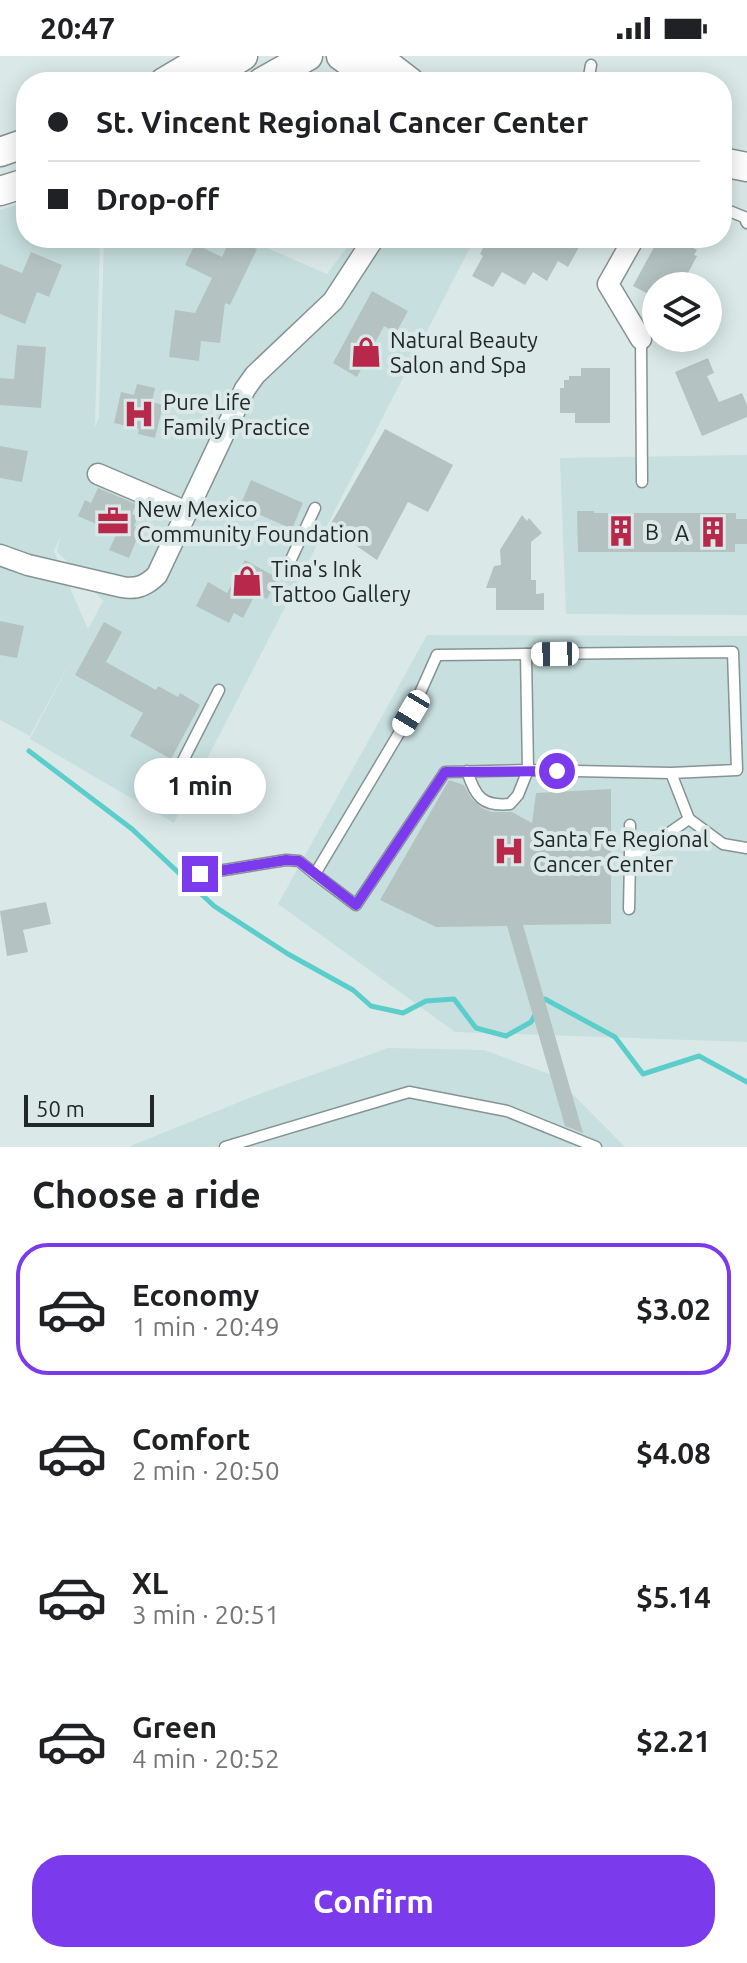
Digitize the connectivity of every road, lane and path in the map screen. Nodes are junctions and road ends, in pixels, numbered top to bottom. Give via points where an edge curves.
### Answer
1 (208, 56) edge
2 (243, 56) edge
3 (277, 56) edge
4 (308, 56) edge
5 (341, 56) edge
6 (376, 56) edge
7 (591, 65) dead end
8 (181, 72) edge
9 (217, 72) edge
10 (254, 72) edge
11 (280, 72) edge
12 (363, 72) edge
13 (397, 72) edge
14 (590, 72) edge
15 (367, 248) edge
16 (628, 248) edge
17 (641, 339) joint
18 (98, 474) dead end
19 (642, 482) dead end
20 (315, 508) dead end
21 (187, 512) junction
22 (0, 555) edge
23 (287, 568) dead end
24 (526, 654) junction
25 (219, 690) dead end
26 (528, 770) junction
27 (467, 771) junction
28 (671, 773) junction
29 (169, 788) dead end
30 (689, 819) junction
31 (630, 825) dead end
32 (747, 848) edge
33 (630, 860) junction
34 (200, 874) dead end
35 (315, 874) junction
36 (629, 909) dead end
37 (225, 1147) edge
38 (596, 1147) edge

1 - 8 street
2 - 9 street
3 - 10 street
4 - 11 street
5 - 12 street
6 - 13 street
7 - 14 lane
15 - 21 street via 333,301 245,389
16 - 17 street via 608,284
17 - 19 lane
18 - 21 street
20 - 23 lane
21 - 22 street via 157,575 131,589
24 - 26 lane
24 - 28 lane via 733,652 737,770
24 - 35 lane via 437,655 411,713
25 - 29 lane
26 - 27 lane
26 - 27 lane via 518,795 510,804 498,805 474,793
26 - 28 lane
27 - 35 lane via 445,772 356,905
28 - 30 lane
30 - 32 lane via 723,844
30 - 33 lane
31 - 33 lane
33 - 36 lane
34 - 35 lane via 286,860 299,861
37 - 38 lane via 409,1092 507,1111

